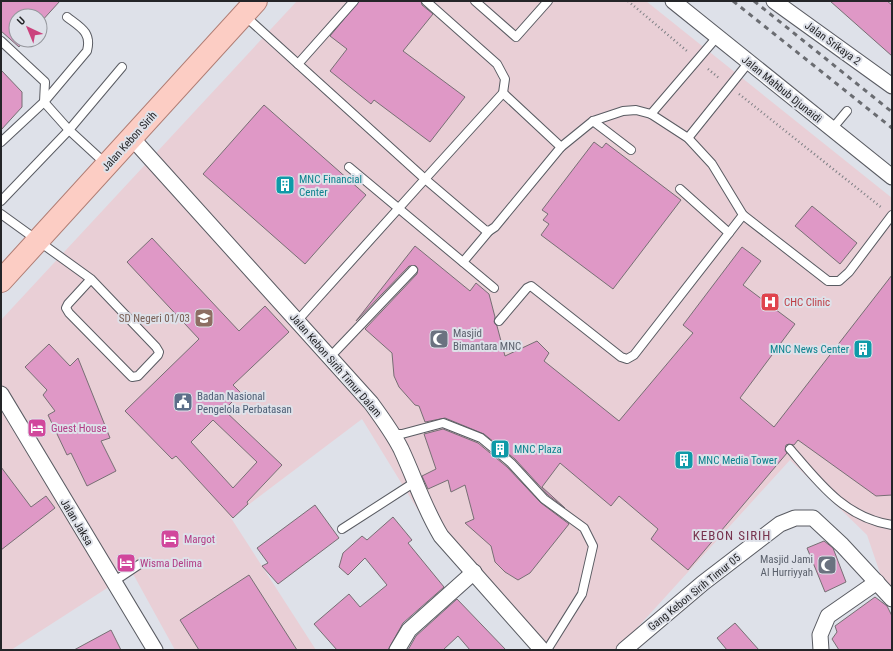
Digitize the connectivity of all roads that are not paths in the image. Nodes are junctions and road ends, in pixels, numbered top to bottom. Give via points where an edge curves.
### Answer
1 (354, 1) edge
2 (426, 1) edge
3 (475, 1) edge
4 (548, 1) edge
5 (672, 1) edge
6 (774, 1) edge
7 (250, 8) edge
8 (67, 17) dead end
9 (717, 37) junction
10 (1, 41) edge
11 (749, 62) junction
12 (298, 64) junction
13 (122, 66) dead end
14 (892, 86) edge
15 (503, 93) junction
16 (44, 102) junction
17 (847, 111) dead end
18 (651, 114) junction
19 (593, 121) junction
20 (832, 129) junction
21 (69, 130) junction
22 (132, 138) junction
23 (688, 138) junction
24 (1, 142) edge
25 (561, 147) junction
26 (631, 150) dead end
27 (107, 165) junction
28 (349, 166) dead end
29 (892, 177) edge
30 (425, 179) junction
31 (680, 190) dead end
32 (1, 201) edge
33 (398, 209) junction
34 (1, 214) edge
35 (743, 215) junction
36 (892, 215) edge
37 (490, 231) junction
38 (729, 233) junction
39 (37, 242) junction
40 (463, 262) junction
41 (413, 270) dead end
42 (91, 279) junction
43 (1, 282) edge
44 (494, 288) dead end
45 (298, 320) junction
46 (499, 321) dead end
47 (330, 357) junction
48 (1, 394) edge
49 (393, 434) junction
50 (790, 449) dead end
51 (415, 482) junction
52 (892, 525) edge
53 (342, 529) dead end
54 (140, 564) dead end
55 (474, 572) junction
56 (113, 582) junction
57 (878, 582) junction
58 (892, 600) edge
59 (155, 650) edge
60 (397, 650) edge
61 (542, 650) edge
62 (547, 650) edge
63 (624, 650) edge
64 (821, 650) edge

1 - 12 lane
2 - 15 lane via 497,64 505,79
3 - 4 lane via 516,37
5 - 9 street, Jalan Mahbub Djunaidi
6 - 14 street, Jalan Srikaya 2
7 - 12 lane
7 - 22 main road, Jalan Kebon Sirih
8 - 16 lane via 86,33 89,42 87,51
9 - 11 street, Jalan Mahbub Djunaidi
9 - 18 lane
10 - 16 lane via 45,82
11 - 20 street, Jalan Mahbub Djunaidi
11 - 23 lane
12 - 30 lane
13 - 21 lane
15 - 25 lane
15 - 30 lane
16 - 21 lane
16 - 24 lane
17 - 20 lane
18 - 19 lane via 636,110 623,111
18 - 23 lane
19 - 25 lane
19 - 26 lane
20 - 29 street, Jalan Mahbub Djunaidi
21 - 27 lane
21 - 32 lane
22 - 27 main road, Jalan Kebon Sirih
22 - 45 street, Jalan Kebon Sirih Timur Dalam
23 - 35 lane via 712,164
25 - 37 lane
27 - 39 main road, Jalan Kebon Sirih
28 - 33 lane
30 - 33 lane
30 - 37 lane via 485,230
31 - 38 lane
33 - 40 lane
33 - 45 lane
34 - 39 lane
35 - 36 lane via 828,281 839,281 849,272
35 - 38 lane
37 - 40 lane
38 - 46 lane via 634,355 627,359 621,357 532,286 527,288
39 - 42 lane
39 - 43 main road, Jalan Kebon Sirih
40 - 44 lane
41 - 47 lane
42 - 42 lane via 159,352 138,376 132,377 66,308
45 - 47 street, Jalan Kebon Sirih Timur Dalam
47 - 49 street, Jalan Kebon Sirih Timur Dalam via 371,403
48 - 56 street, Jalan Jaksa
49 - 51 street, Jalan Kebon Sirih Timur Dalam
49 - 62 lane via 443,423 481,438 511,463 544,499 584,528 593,546 582,594
50 - 52 lane via 824,490 846,508 882,524
51 - 53 lane
51 - 55 street, Jalan Kebon Sirih Timur Dalam via 428,514 442,536
54 - 56 lane
55 - 60 street via 410,630
55 - 61 street, Jalan Kebon Sirih Timur Dalam
56 - 59 street, Jalan Jaksa
57 - 58 street, Gang Kebon Sirih Timur 05
57 - 63 street, Gang Kebon Sirih Timur 05 via 813,518 795,518 780,524 703,583
57 - 64 street via 828,616 820,635

